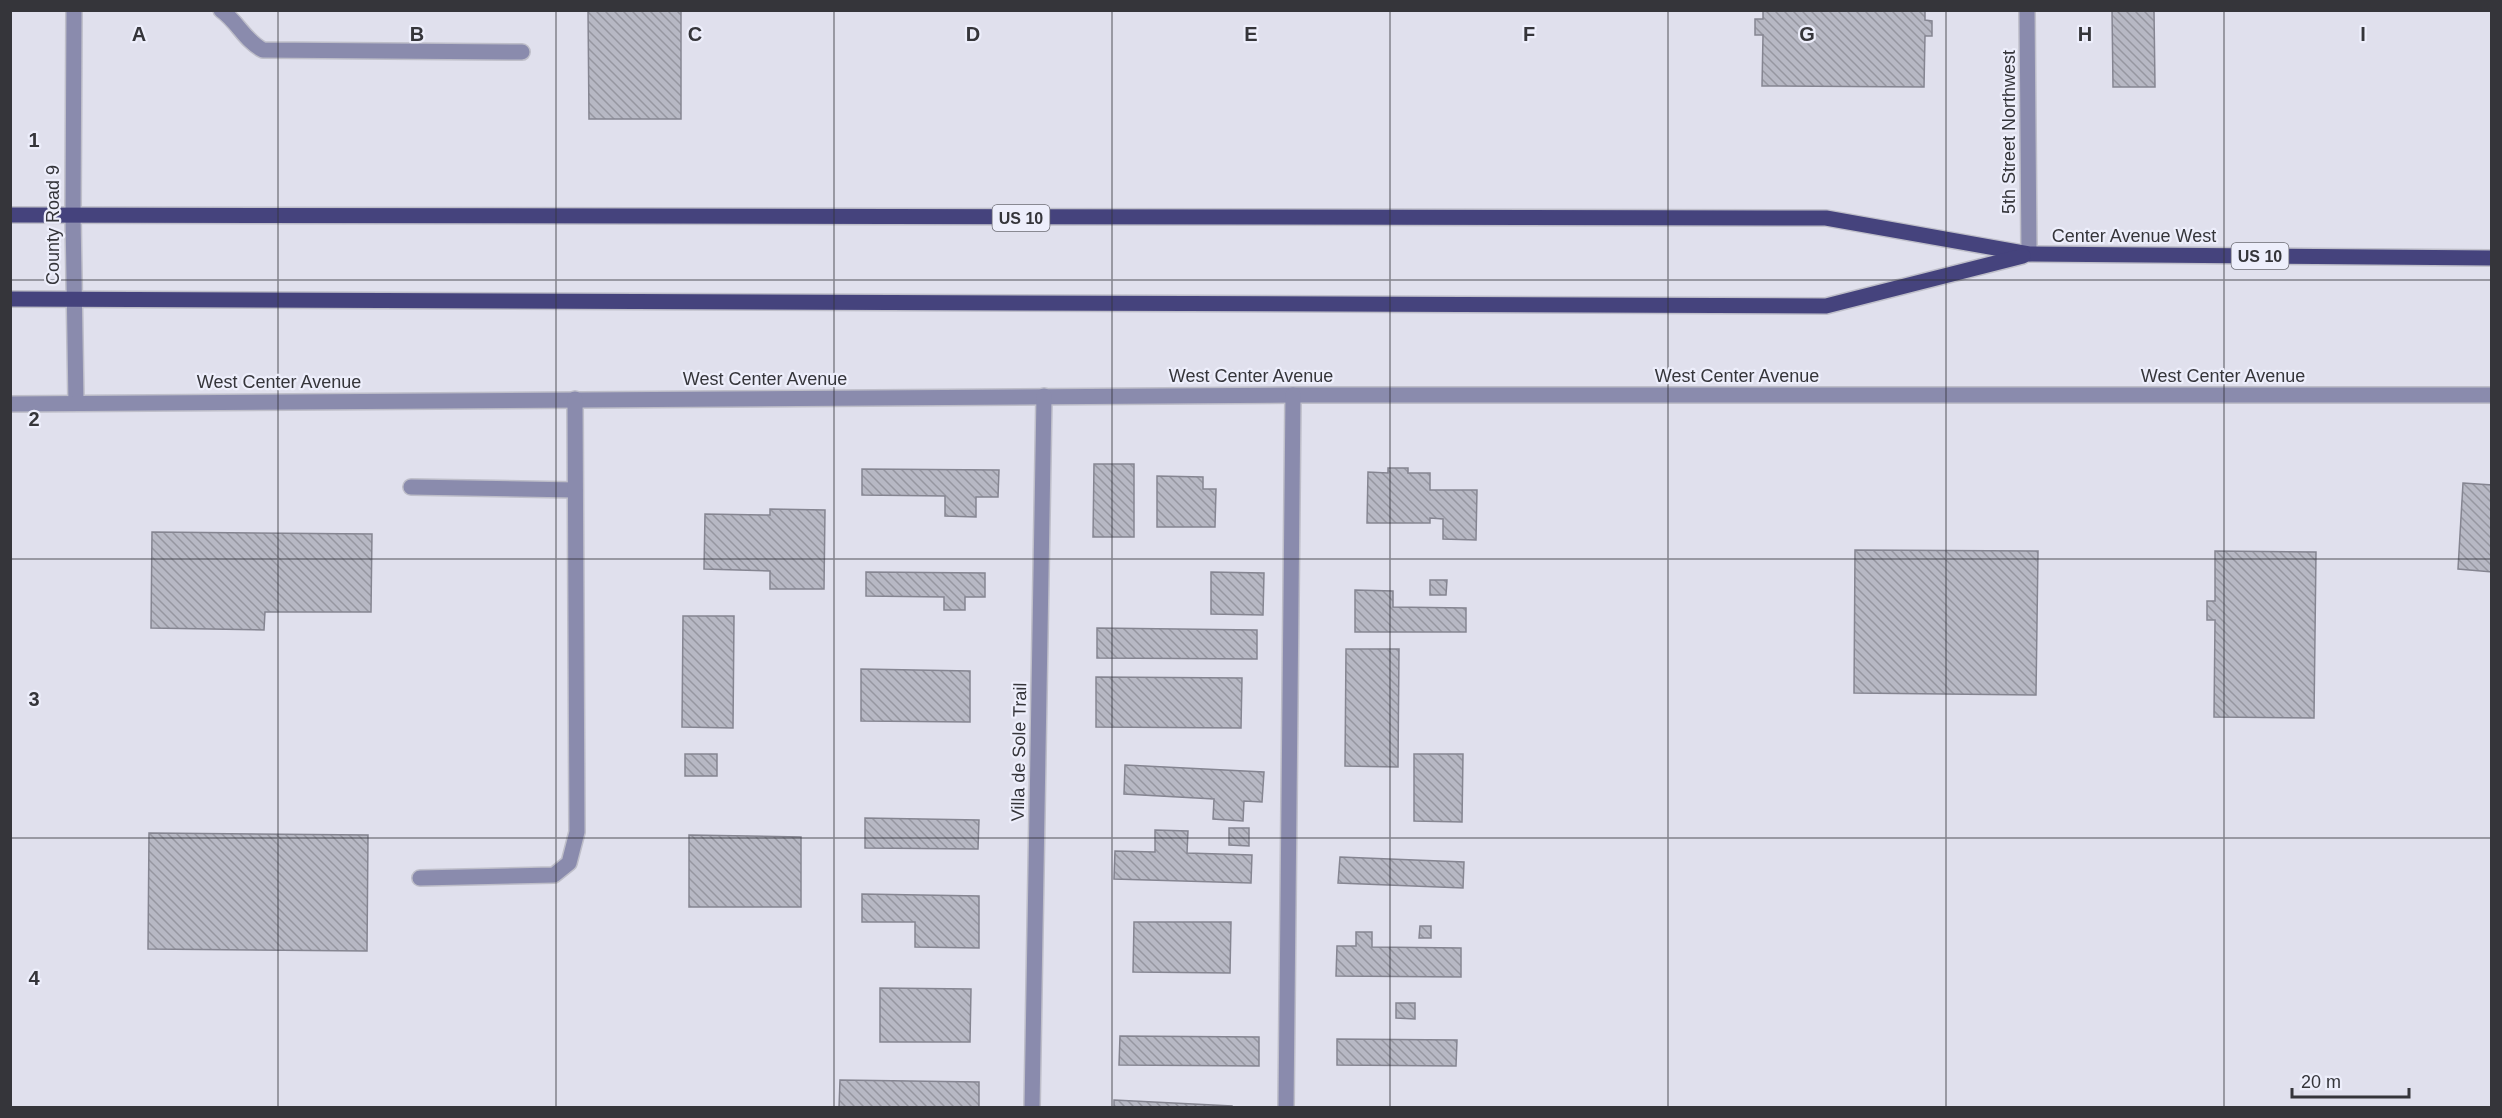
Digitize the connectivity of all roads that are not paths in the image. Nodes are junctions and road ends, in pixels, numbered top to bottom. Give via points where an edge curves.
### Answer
1 (74, 10) edge
2 (2027, 10) edge
3 (230, 13) edge
4 (522, 52) dead end
5 (10, 215) edge
6 (73, 215) junction
7 (2029, 254) junction
8 (2492, 258) edge
9 (10, 299) edge
10 (73, 299) junction
11 (1293, 395) junction
12 (2492, 395) edge
13 (1044, 396) junction
14 (575, 399) junction
15 (76, 403) junction
16 (10, 404) edge
17 (411, 487) dead end
18 (575, 490) junction
19 (420, 878) dead end
20 (1032, 1107) edge
21 (1286, 1107) edge

1 - 6 street, County Road 9
2 - 7 street, 5th Street Northwest
3 - 4 street via 251,45 263,51
5 - 6 main road, US 10
6 - 7 main road, US 10 via 1826,219
6 - 10 street, County Road 9
7 - 8 main road, Center Avenue West / US 10
7 - 10 main road, US 10 via 1826,306
9 - 10 main road, US 10
10 - 15 street, County Road 9
11 - 12 street, West Center Avenue
11 - 13 street, West Center Avenue
11 - 21 street
13 - 14 street, West Center Avenue
13 - 20 street, Villa de Sole Trail
14 - 15 street, West Center Avenue
14 - 18 street
15 - 16 street, West Center Avenue
17 - 18 street
18 - 19 street via 577,832 569,863 554,875

